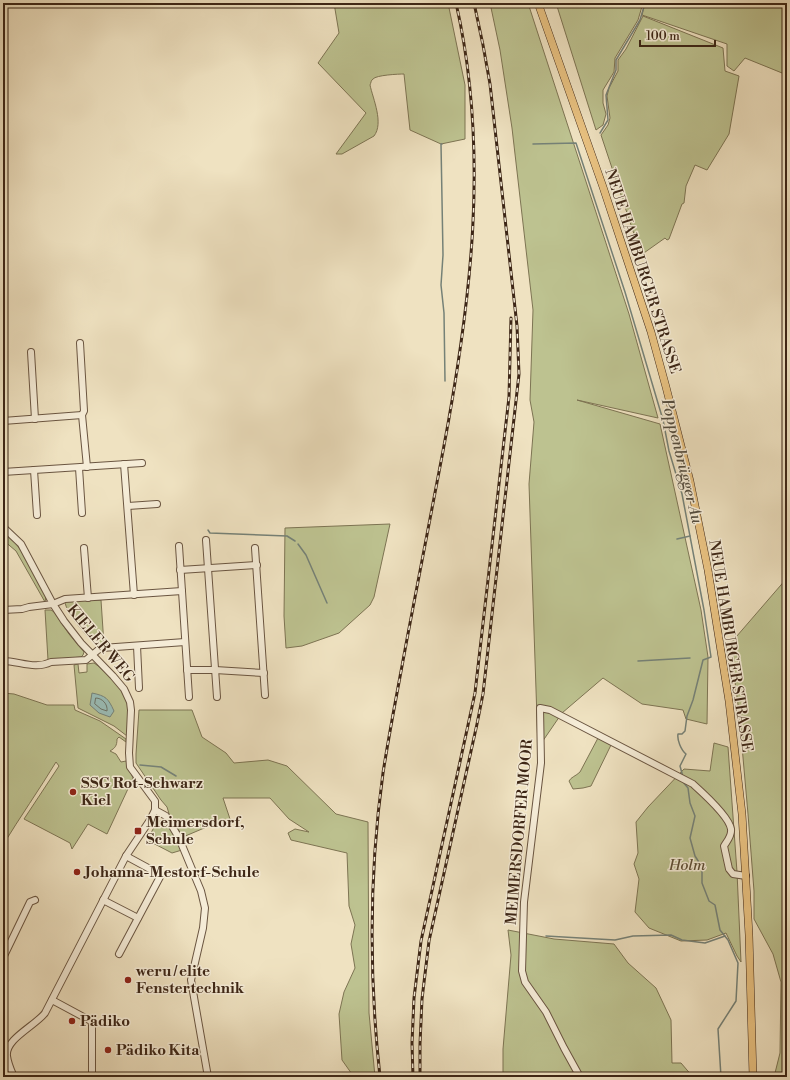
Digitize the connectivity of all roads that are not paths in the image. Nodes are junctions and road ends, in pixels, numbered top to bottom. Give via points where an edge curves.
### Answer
1 (538, 3) edge
2 (80, 343) dead end
3 (31, 352) dead end
4 (82, 415) junction
5 (36, 419) junction
6 (3, 421) edge
7 (142, 463) dead end
8 (124, 464) junction
9 (87, 467) junction
10 (79, 468) junction
11 (34, 470) junction
12 (3, 472) edge
13 (157, 504) dead end
14 (128, 506) junction
15 (82, 513) dead end
16 (37, 515) dead end
17 (3, 527) edge
18 (206, 540) dead end
19 (179, 546) dead end
20 (84, 548) dead end
21 (255, 548) dead end
22 (257, 565) junction
23 (208, 568) junction
24 (180, 570) junction
25 (182, 591) junction
26 (134, 595) junction
27 (88, 598) junction
28 (53, 604) junction
29 (3, 610) edge
30 (185, 642) junction
31 (137, 646) junction
32 (92, 655) junction
33 (3, 661) edge
34 (187, 670) junction
35 (215, 670) junction
36 (264, 673) junction
37 (139, 688) dead end
38 (266, 695) dead end
39 (189, 697) dead end
40 (217, 697) dead end
41 (155, 810) junction
42 (126, 856) junction
43 (746, 876) junction
44 (35, 900) dead end
45 (103, 900) junction
46 (138, 918) junction
47 (119, 954) dead end
48 (3, 958) edge
49 (52, 1000) junction
50 (6, 1047) edge
51 (14, 1077) edge
52 (92, 1077) edge
53 (208, 1077) edge
54 (580, 1077) edge
55 (752, 1077) edge

1 - 43 main road, NEUE HAMBURGER STRASSE via 634,280 666,387 690,481 708,570 729,701 742,814
2 - 4 street via 84,411
3 - 5 street
4 - 5 street
4 - 9 street
5 - 6 street
7 - 8 street
8 - 9 street
8 - 14 street
9 - 10 street
10 - 11 street
10 - 15 street
11 - 12 street
11 - 16 street
13 - 14 street
14 - 26 street
17 - 28 street, KIELER WEG via 22,544
18 - 23 street
19 - 24 street
20 - 27 street
21 - 22 street
22 - 23 street
22 - 36 street
23 - 24 street
23 - 35 street
24 - 25 street
25 - 26 street
25 - 30 street
26 - 27 street
27 - 28 street via 65,599
28 - 29 street
28 - 32 street, KIELER WEG via 80,643
30 - 31 street
30 - 34 street
31 - 32 street via 102,648
31 - 37 street
32 - 33 street via 86,660 27,666 14,661
32 - 41 street, KIELER WEG via 113,676 130,702 130,767 154,801
34 - 35 street
34 - 39 street
35 - 36 street
35 - 40 street
36 - 38 street
41 - 42 street
41 - 53 street, KIELER WEG via 166,816 179,838 201,891 205,908 191,980
42 - 45 street
42 - 46 street via 161,875
43 - 54 street, MEIMERSDORFER MOOR via 733,874 729,869 724,846 730,835 729,823 705,794 693,784 550,710 540,708 542,763 524,902 522,971 525,982 546,1012
43 - 55 main road, NEUE HAMBURGER STRASSE
44 - 48 street via 30,902
45 - 46 street
45 - 49 street
46 - 47 street
49 - 50 street via 40,1019
49 - 52 street via 91,1021
50 - 51 street via 8,1063

